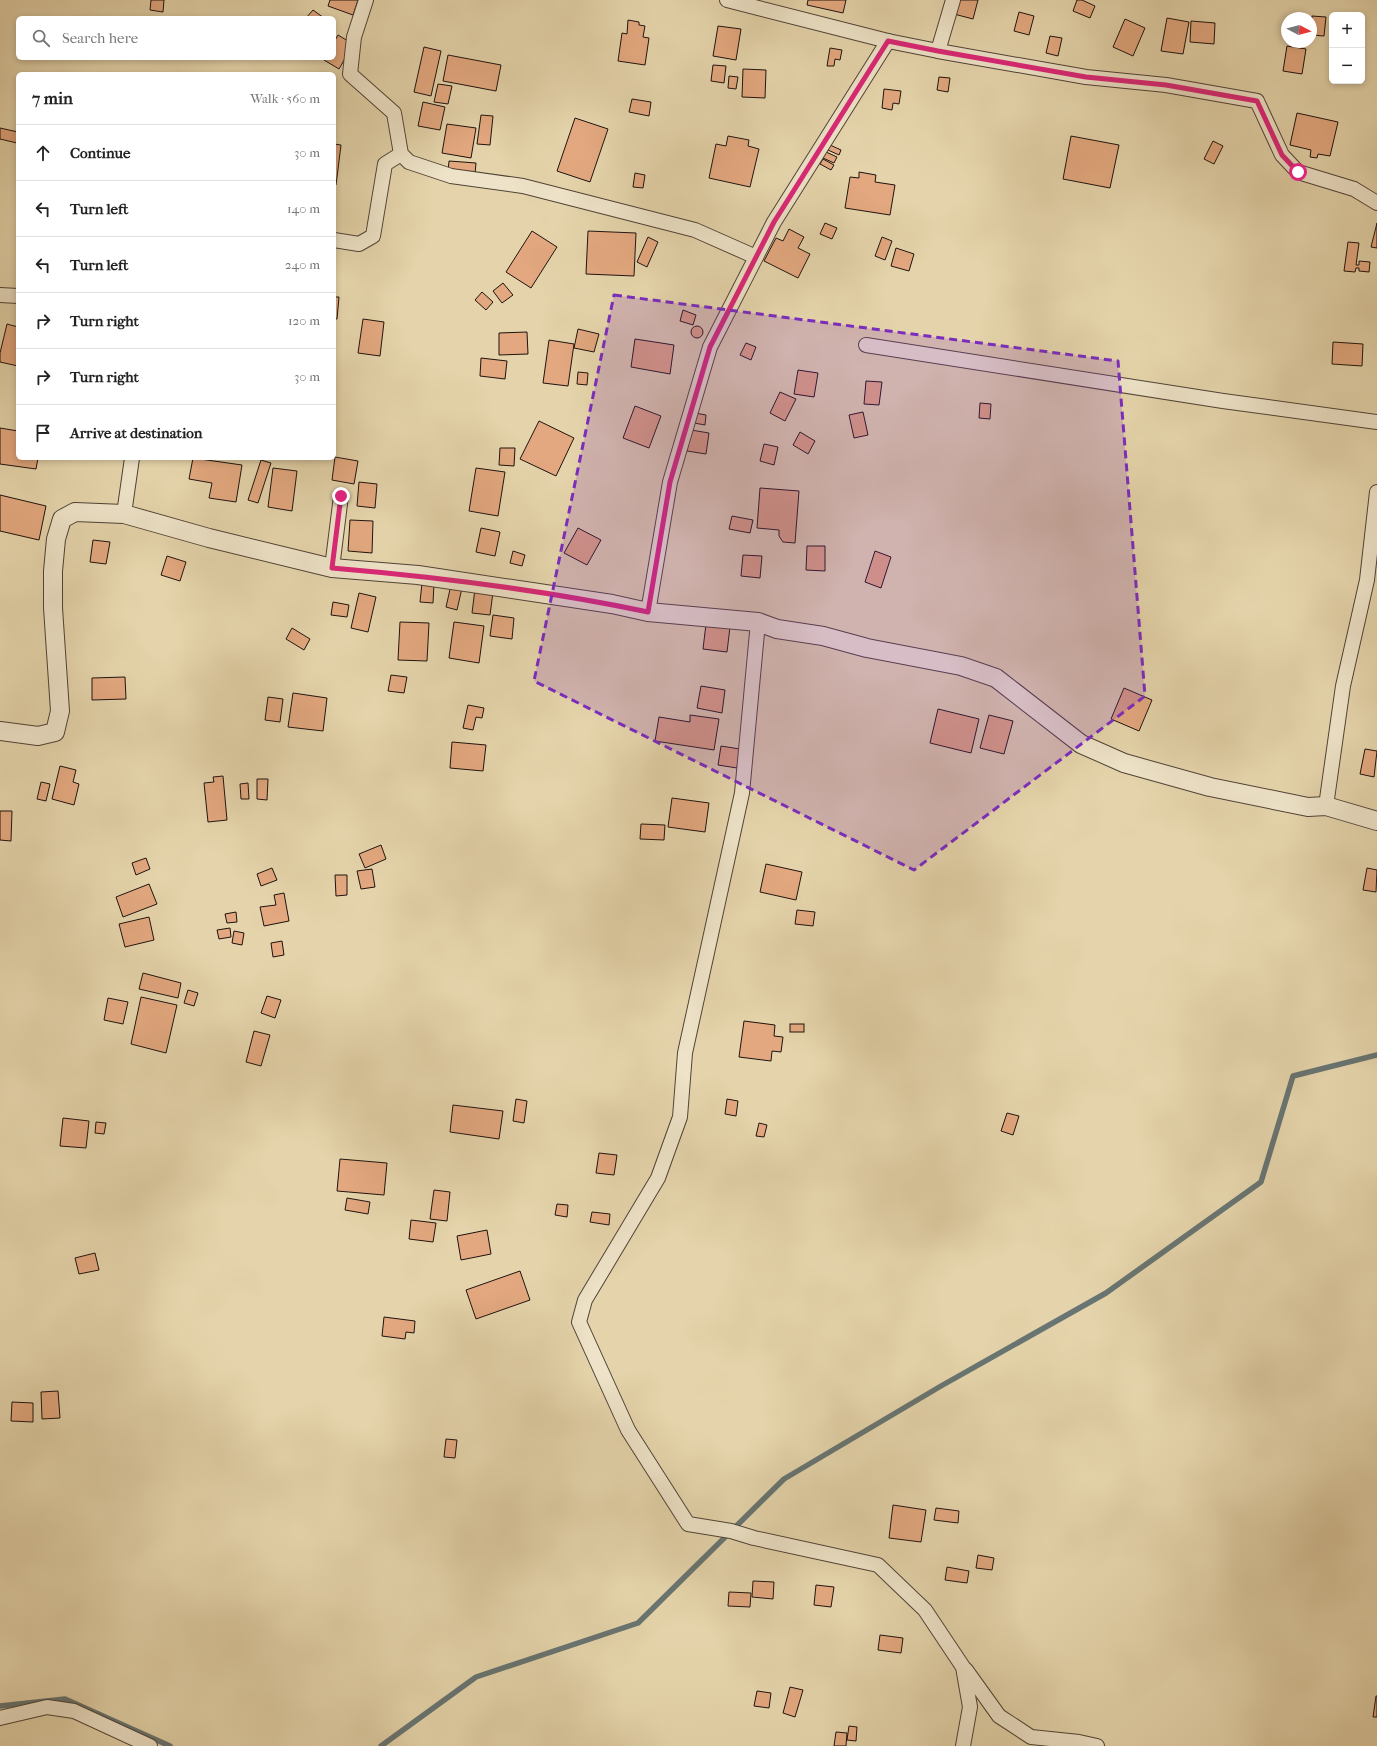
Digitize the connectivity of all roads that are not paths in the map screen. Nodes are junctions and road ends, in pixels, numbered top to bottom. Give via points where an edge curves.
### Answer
1 (366, 0) edge
2 (727, 0) edge
3 (953, 0) edge
4 (761, 4) edge
5 (888, 41) junction
6 (938, 51) junction
7 (401, 154) junction
8 (1377, 203) edge
9 (336, 240) edge
10 (756, 256) junction
11 (0, 296) edge
12 (16, 296) edge
13 (866, 345) dead end
14 (1377, 422) edge
15 (132, 460) edge
16 (1377, 492) edge
17 (341, 496) dead end
18 (124, 514) junction
19 (332, 568) junction
20 (1372, 582) edge
21 (648, 612) junction
22 (758, 622) junction
23 (0, 731) edge
24 (1326, 806) junction
25 (1377, 821) edge
26 (963, 1667) junction
27 (0, 1718) edge
28 (150, 1746) edge
29 (963, 1746) edge
30 (1097, 1746) edge

1 - 7 street via 354,37 350,74 394,113
2 - 4 street
3 - 6 street
4 - 5 street
5 - 6 street
5 - 10 street via 774,222
6 - 8 street via 1086,77 1166,85 1257,101 1282,155 1298,172 1354,189
7 - 9 street via 385,164 373,236 359,244
7 - 10 street via 409,162 451,176 523,186 695,230
10 - 21 street via 710,347 670,482
11 - 12 street
13 - 14 street via 1223,401
15 - 18 street
16 - 20 street
17 - 19 street
18 - 19 street
18 - 23 street via 75,512 62,519 56,539 53,571 60,712 55,732 38,736
19 - 21 street via 418,575 612,604
20 - 24 street via 1343,686
21 - 22 street
22 - 24 street via 777,629 823,636 867,648 962,666 996,678 1081,744 1124,764 1279,803 1308,808
22 - 26 street via 742,793 685,1053 680,1117 658,1178 585,1300 579,1322 628,1430 688,1524 731,1531 878,1565 925,1610
24 - 25 street
26 - 29 street via 970,1707
26 - 30 street via 1000,1716 1031,1737
27 - 28 street via 47,1707 74,1711

